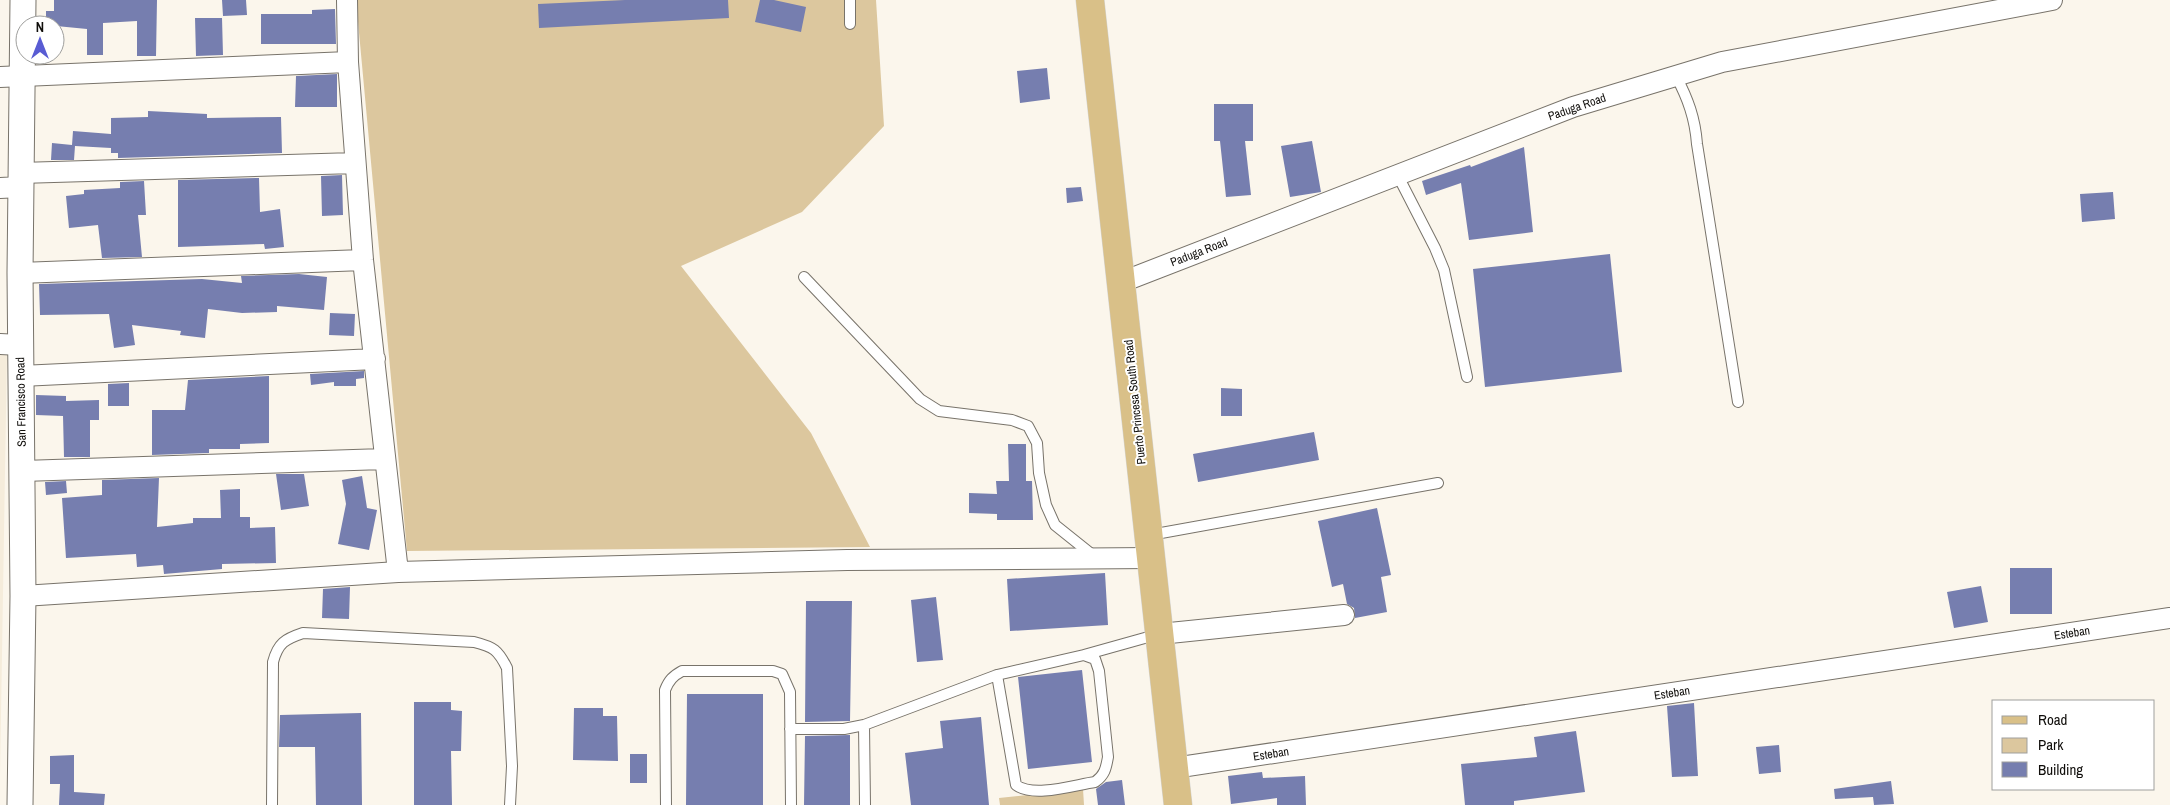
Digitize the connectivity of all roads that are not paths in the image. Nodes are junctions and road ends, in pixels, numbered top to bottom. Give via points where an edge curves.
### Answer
1 (23, 0) edge
2 (347, 0) edge
3 (850, 0) edge
4 (1090, 0) edge
5 (2041, 1) edge
6 (850, 24) dead end
7 (348, 62) junction
8 (1676, 76) junction
9 (11, 77) edge
10 (355, 163) junction
11 (1398, 174) junction
12 (13, 183) edge
13 (364, 260) junction
14 (20, 273) junction
15 (804, 277) dead end
16 (1122, 282) junction
17 (10, 344) edge
18 (375, 359) junction
19 (21, 376) junction
20 (1467, 377) dead end
21 (1738, 402) dead end
22 (384, 459) junction
23 (22, 471) junction
24 (1438, 482) dead end
25 (1150, 546) junction
26 (1097, 559) junction
27 (398, 572) junction
28 (24, 596) junction
29 (1344, 615) dead end
30 (2170, 618) edge
31 (1160, 634) junction
32 (1084, 655) junction
33 (997, 675) junction
34 (864, 725) junction
35 (790, 729) junction
36 (1174, 768) junction
37 (20, 805) edge
38 (272, 805) edge
39 (510, 805) edge
40 (666, 805) edge
41 (791, 805) edge
42 (865, 805) edge
43 (1178, 805) edge

1 - 9 street, San Francisco Road
2 - 7 street
3 - 6 lane
4 - 16 main road, Puerto Princesa South Road
5 - 8 street, Paduga Road via 1722,62
7 - 9 street
7 - 10 street
8 - 11 street, Paduga Road via 1572,107
8 - 21 lane via 1690,102 1695,123
9 - 12 street, San Francisco Road
10 - 12 street
10 - 13 street
11 - 16 street, Paduga Road
11 - 20 lane via 1444,270
12 - 14 street, San Francisco Road
13 - 14 street
13 - 18 street
14 - 17 street, San Francisco Road
15 - 26 lane via 920,399 939,411 1012,420 1028,426 1037,443 1046,505 1055,525
16 - 25 main road, Puerto Princesa South Road
17 - 19 street, San Francisco Road
18 - 19 street
18 - 22 street
19 - 23 street, San Francisco Road
22 - 23 street
22 - 27 street
23 - 28 street, San Francisco Road
24 - 25 lane
25 - 26 street
25 - 31 main road, Puerto Princesa South Road
26 - 27 street via 847,560
27 - 28 street
28 - 37 street, San Francisco Road
29 - 31 street
30 - 36 street, Esteban
31 - 32 lane
31 - 36 main road, Puerto Princesa South Road
32 - 33 lane
32 - 33 lane via 1095,659 1098,664 1108,757 1106,770 1096,782 1034,792 1023,791 1016,785
33 - 34 lane
34 - 35 lane via 844,729
34 - 42 lane
35 - 40 lane via 790,692 782,674 772,671 682,671 673,676 665,690
35 - 41 lane
36 - 43 main road, Puerto Princesa South Road
38 - 39 lane via 273,662 277,648 303,633 474,642 492,646 507,668 512,766

